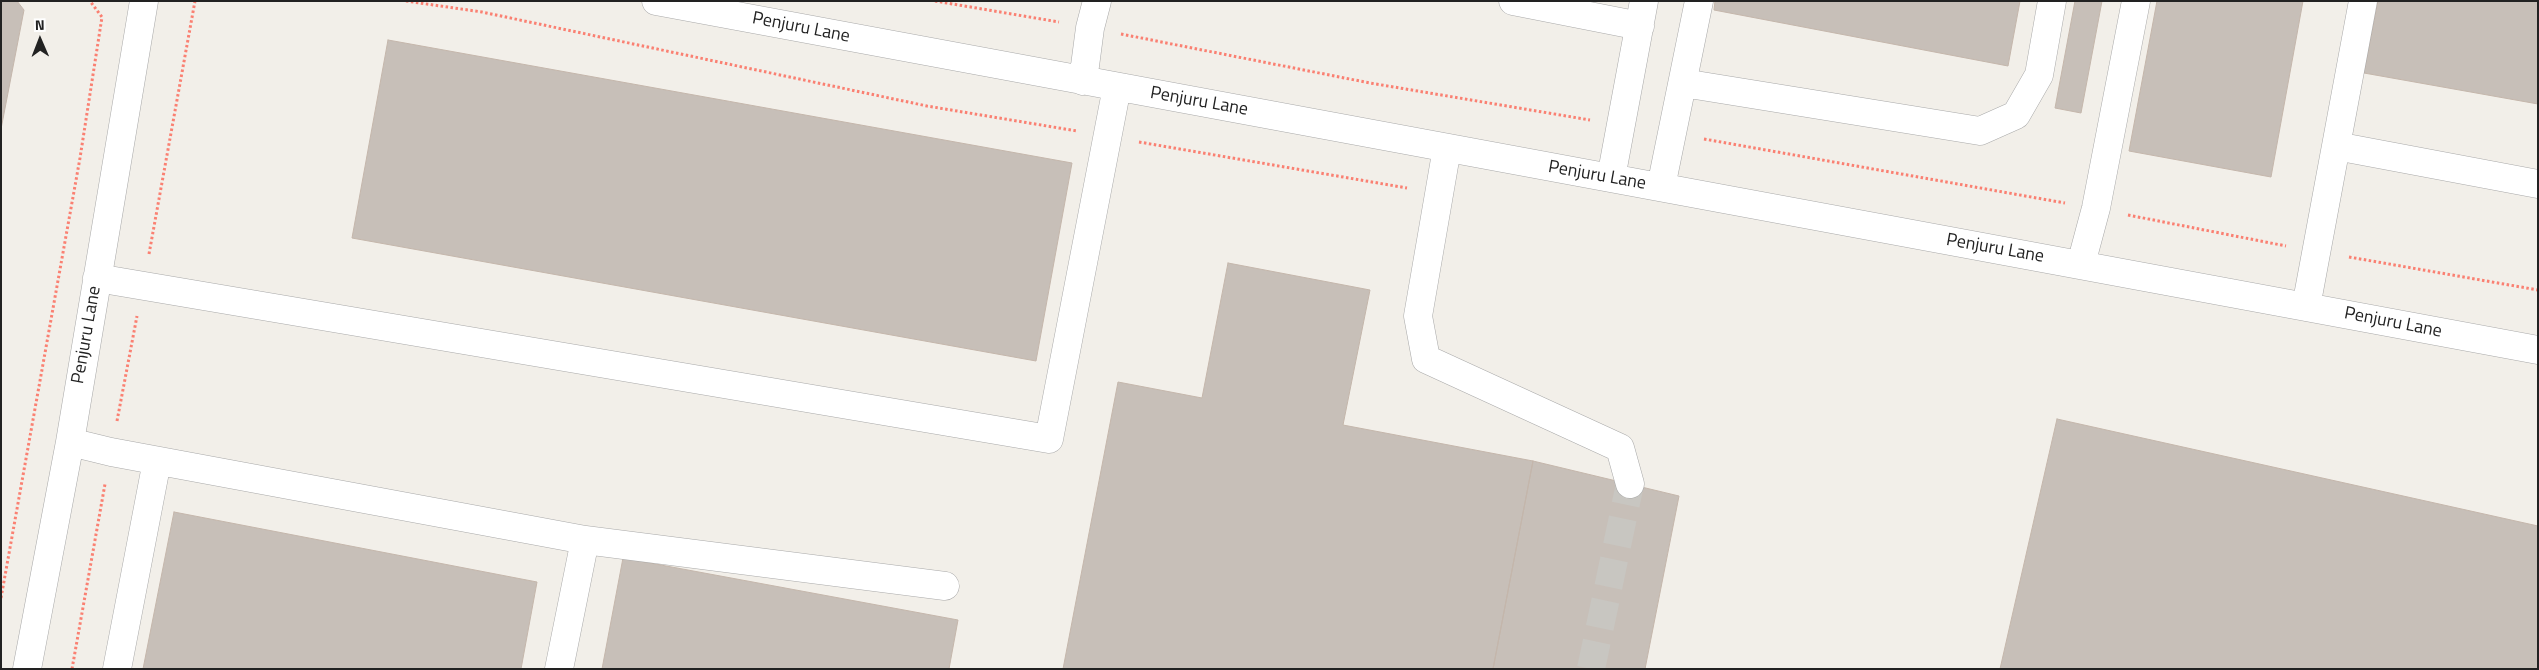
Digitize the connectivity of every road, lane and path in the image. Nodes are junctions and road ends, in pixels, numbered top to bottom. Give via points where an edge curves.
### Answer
1 (90, 1) edge
2 (144, 1) edge
3 (195, 1) edge
4 (406, 1) edge
5 (656, 1) edge
6 (935, 1) edge
7 (1097, 1) edge
8 (1513, 1) edge
9 (1699, 1) edge
10 (2052, 1) edge
11 (2136, 1) edge
12 (2363, 1) edge
13 (1642, 14) edge
14 (1090, 28) junction
15 (1083, 81) junction
16 (1683, 83) junction
17 (1117, 87) junction
18 (1621, 125) junction
19 (1672, 133) junction
20 (1107, 137) junction
21 (2336, 146) junction
22 (1447, 148) junction
23 (1611, 178) junction
24 (2538, 184) edge
25 (1661, 187) junction
26 (1440, 193) junction
27 (2096, 208) junction
28 (2316, 252) junction
29 (2082, 264) junction
30 (97, 278) junction
31 (143, 286) junction
32 (2538, 290) edge
33 (2306, 306) junction
34 (2538, 350) edge
35 (70, 442) junction
36 (111, 452) junction
37 (157, 461) junction
38 (1630, 484) tunnel mouth
39 (586, 540) junction
40 (945, 586) dead end
41 (1, 598) edge
42 (27, 669) edge
43 (72, 669) edge
44 (116, 669) edge
45 (560, 669) edge

1 - 41 path via 102,17
2 - 30 street, Penjuru Lane
3 - 31 path
4 - 20 path via 482,12 928,106
5 - 15 street, Penjuru Lane
6 - 14 path
7 - 14 street
8 - 13 street
9 - 16 street
10 - 16 street via 2039,75 2016,115 1980,132
11 - 27 street
12 - 21 street
13 - 18 street
14 - 15 street
14 - 18 path via 1370,84
15 - 17 street, Penjuru Lane
16 - 19 street
17 - 20 street
17 - 22 street, Penjuru Lane
18 - 23 street
19 - 25 street
19 - 27 path
20 - 26 path
20 - 31 street via 1049,439
21 - 24 street
21 - 28 street
22 - 23 street, Penjuru Lane
22 - 26 street
23 - 25 street, Penjuru Lane
25 - 29 street, Penjuru Lane
26 - 38 street via 1418,316 1426,359 1620,448
27 - 28 path
27 - 29 street
28 - 32 path
28 - 33 street
29 - 33 street, Penjuru Lane
30 - 31 street
30 - 35 street, Penjuru Lane
31 - 36 path
33 - 34 street, Penjuru Lane
35 - 36 street
35 - 42 street, Penjuru Lane
36 - 37 street
36 - 43 path
37 - 39 street
37 - 44 street
39 - 40 street
39 - 45 street

